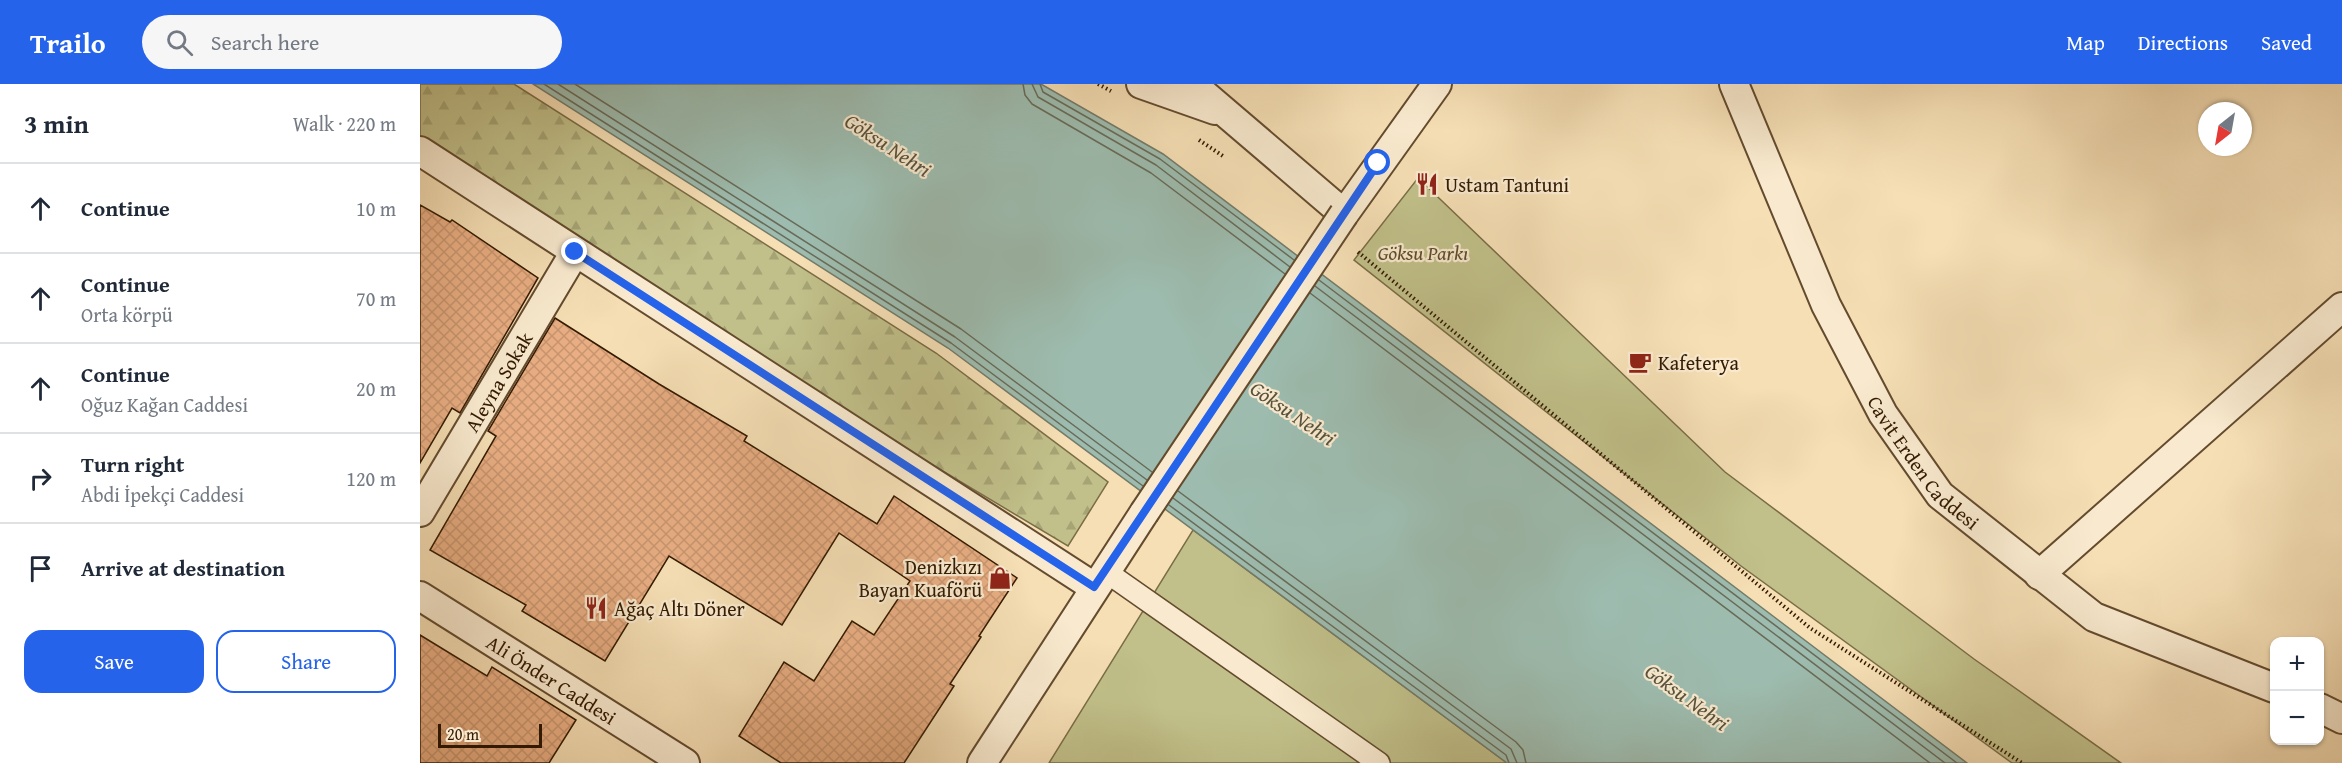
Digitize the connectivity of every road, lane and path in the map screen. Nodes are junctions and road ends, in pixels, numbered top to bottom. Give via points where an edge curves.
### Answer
1 (1140, 84) edge
2 (1192, 84) edge
3 (1437, 84) edge
4 (1458, 84) edge
5 (1734, 84) edge
6 (1227, 114) junction
7 (420, 152) edge
8 (1378, 163) junction
9 (1344, 214) junction
10 (575, 252) junction
11 (1359, 253) dead end
12 (2342, 307) edge
13 (420, 512) edge
14 (2039, 575) junction
15 (1099, 579) junction
16 (420, 596) edge
17 (2270, 686) edge
18 (2324, 710) edge
19 (2342, 719) edge
20 (685, 763) edge
21 (982, 763) edge
22 (1379, 763) edge
23 (2022, 763) edge

1 - 6 street
2 - 6 street
3 - 8 street
4 - 8 street
5 - 14 street, Cavit Erden Caddesi via 1826,305 1883,414 1940,495
6 - 9 street
7 - 10 street
8 - 9 street
9 - 15 street, bridge
10 - 13 street, Aleyna Sokak
10 - 15 street
11 - 23 path via 1810,628
12 - 14 street
14 - 17 street, Cavit Erden Caddesi via 2094,616
15 - 21 street
15 - 22 street
16 - 20 street, Ali Önder Caddesi
18 - 19 street

